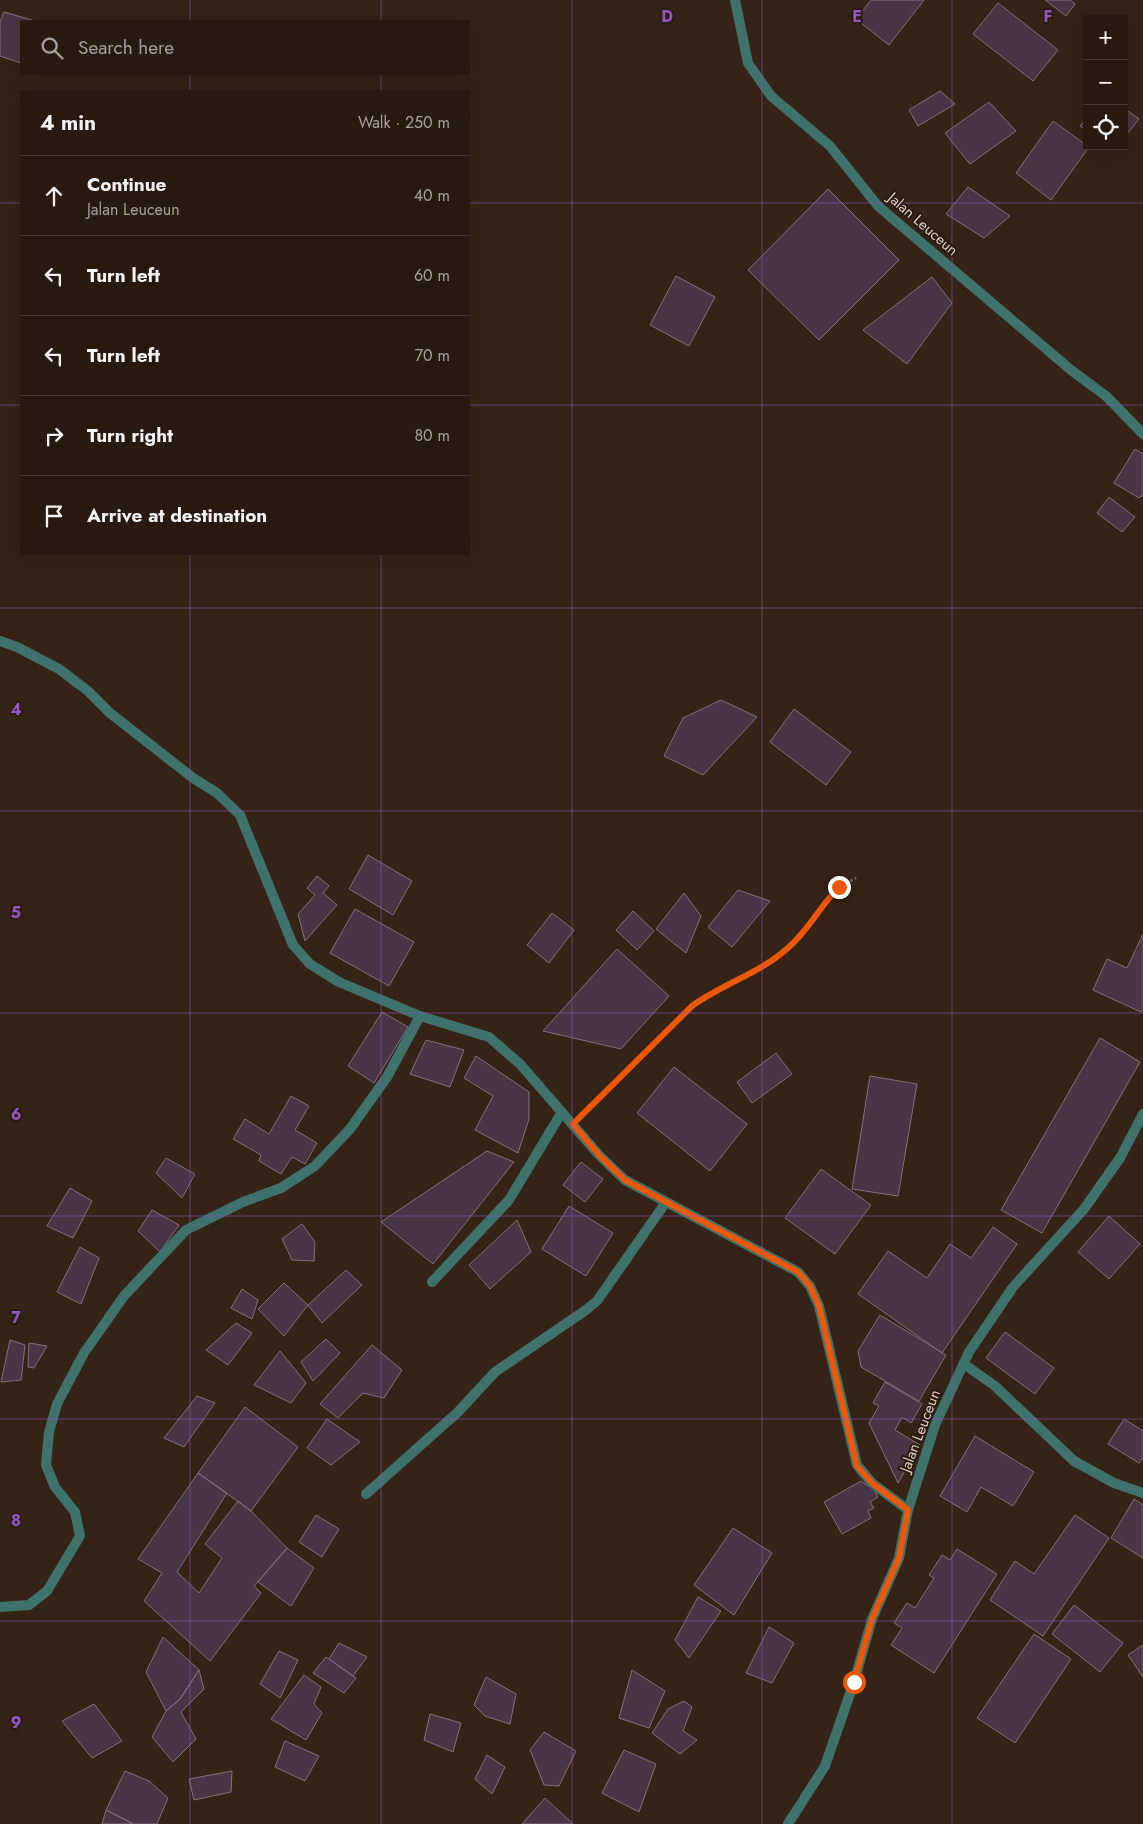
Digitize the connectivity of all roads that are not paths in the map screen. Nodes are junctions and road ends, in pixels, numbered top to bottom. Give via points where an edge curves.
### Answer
1 (735, 0) edge
2 (1143, 434) edge
3 (0, 641) edge
4 (420, 1016) junction
5 (562, 1112) junction
6 (1143, 1114) edge
7 (666, 1202) junction
8 (432, 1282) dead end
9 (964, 1364) junction
10 (1143, 1492) edge
11 (366, 1494) dead end
12 (908, 1510) junction
13 (0, 1607) edge
14 (788, 1824) edge

1 - 2 street, Jalan Leuceun via 748,63 771,96 830,146 878,206 1106,396
3 - 4 street via 59,669 193,778 217,793 240,815 293,945 310,964 339,982
4 - 5 street via 489,1036 520,1064
4 - 13 street via 387,1077 350,1129 315,1166 281,1188 243,1202 186,1230 124,1296 84,1353 57,1404 49,1432 46,1465 55,1487 75,1512 80,1536 47,1591 29,1605
5 - 7 street via 625,1180
5 - 8 street via 509,1200
6 - 9 street, Jalan Leuceun via 1120,1158 1084,1209 1013,1287
7 - 11 street via 603,1294 591,1306 495,1372 458,1412
7 - 12 street via 798,1272 810,1286 819,1306 857,1466 872,1483
9 - 10 street via 995,1386 1074,1461 1114,1483
9 - 12 street, Jalan Leuceun via 936,1425
12 - 14 street, Jalan Leuceun via 899,1558 872,1619 825,1766

